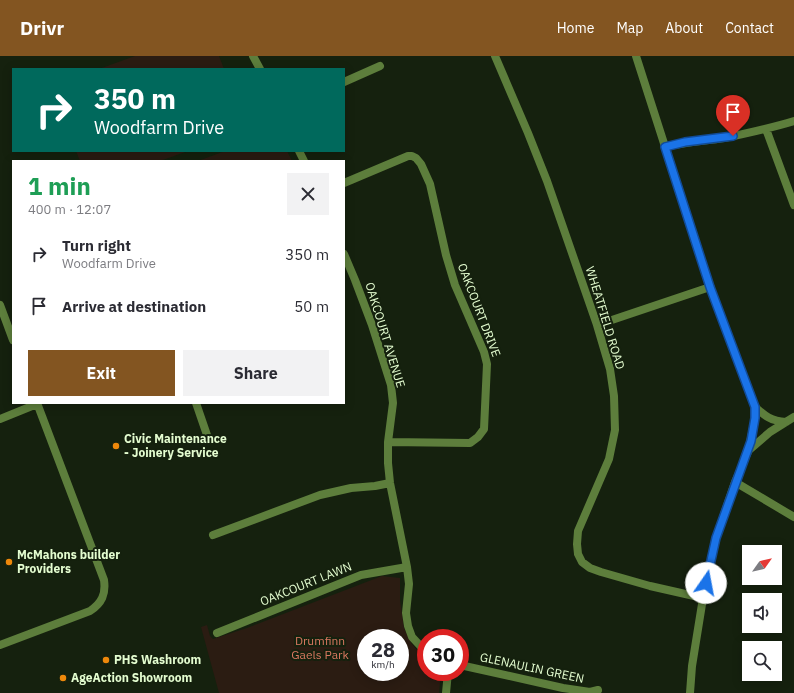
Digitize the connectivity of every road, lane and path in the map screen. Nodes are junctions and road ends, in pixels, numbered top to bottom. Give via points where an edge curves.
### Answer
1 (253, 56) edge
2 (495, 56) edge
3 (636, 56) edge
4 (380, 66) dead end
5 (259, 68) edge
6 (345, 82) edge
7 (794, 121) edge
8 (766, 129) junction
9 (665, 147) junction
10 (345, 183) edge
11 (794, 205) edge
12 (345, 256) edge
13 (710, 287) junction
14 (0, 305) edge
15 (597, 324) junction
16 (12, 337) edge
17 (37, 404) edge
18 (196, 404) edge
19 (755, 407) junction
20 (794, 418) edge
21 (0, 419) edge
22 (786, 422) junction
23 (207, 435) dead end
24 (388, 442) junction
25 (748, 452) junction
26 (390, 482) junction
27 (735, 482) junction
28 (794, 517) edge
29 (212, 535) dead end
30 (407, 567) junction
31 (703, 598) junction
32 (217, 633) dead end
33 (417, 642) edge
34 (0, 645) edge
35 (469, 667) edge
36 (447, 681) edge
37 (598, 690) dead end
38 (446, 693) edge
39 (690, 693) edge

1 - 5 street
2 - 15 street, WHEATFIELD ROAD via 547,181
3 - 9 street
4 - 6 street
7 - 8 street
8 - 9 street
8 - 11 street
9 - 13 street
10 - 24 street, OAKCOURT DRIVE via 408,156 416,158 421,164 430,184 455,285 487,364 484,429 478,437 470,443
12 - 24 street, OAKCOURT AVENUE via 372,325 391,385 393,403
13 - 15 street
13 - 19 street
14 - 16 street
15 - 31 street, WHEATFIELD ROAD via 610,369 615,430 609,459 578,531 578,554 582,562 601,572
17 - 21 street
17 - 34 street via 104,580 104,593 99,604 90,611
18 - 23 street
19 - 22 street via 766,417
19 - 25 street
20 - 22 street
22 - 25 street via 770,432
24 - 26 street, OAKCOURT AVENUE
25 - 27 street
26 - 29 street via 320,495
26 - 30 street, OAKCOURT AVENUE
27 - 28 street
27 - 31 street via 716,538
30 - 32 street, OAKCOURT LAWN via 361,575
30 - 33 street via 406,613 412,637
31 - 39 street
35 - 37 street, GLENAULIN GREEN via 563,688 590,692
36 - 38 street

